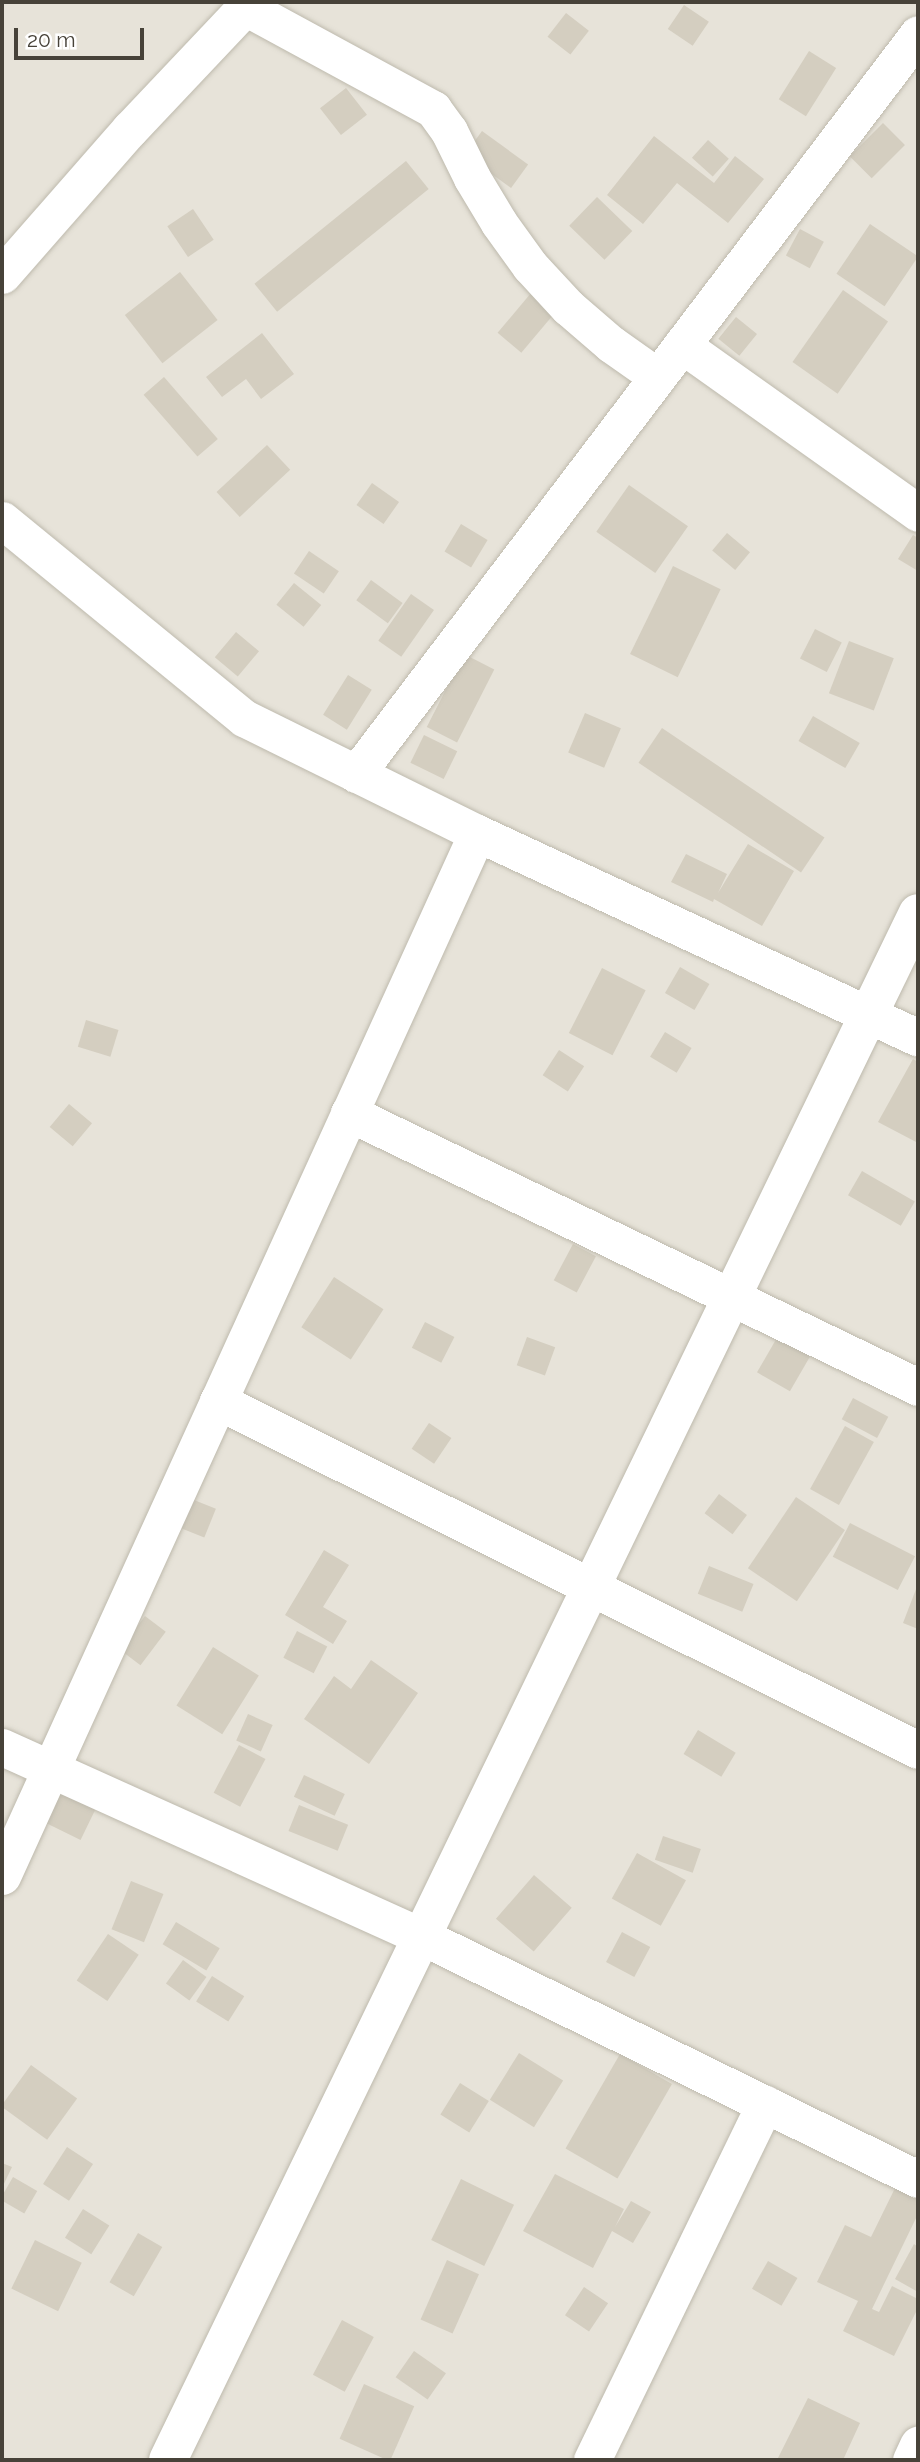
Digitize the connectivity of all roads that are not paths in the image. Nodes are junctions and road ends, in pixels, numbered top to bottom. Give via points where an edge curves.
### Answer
1 (249, 5) edge
2 (918, 34) edge
3 (2, 275) edge
4 (682, 345) junction
5 (658, 377) junction
6 (918, 513) edge
7 (2, 520) edge
8 (356, 774) junction
9 (477, 833) junction
10 (918, 913) edge
11 (869, 1014) junction
12 (918, 1038) edge
13 (349, 1112) junction
14 (731, 1297) junction
15 (918, 1387) edge
16 (218, 1401) junction
17 (589, 1587) junction
18 (2, 1747) edge
19 (918, 1750) edge
20 (51, 1769) junction
21 (2, 1876) edge
22 (421, 1936) junction
23 (765, 2104) junction
24 (918, 2179) edge
25 (918, 2445) edge
26 (168, 2460) edge
27 (592, 2460) edge
28 (911, 2460) edge

1 - 3 street via 130,129
1 - 5 street via 433,110 492,212 530,266 568,307
2 - 4 street
4 - 5 street
4 - 6 street
5 - 8 street
7 - 8 street via 244,718
8 - 9 street
9 - 11 street
9 - 13 street
10 - 11 street
11 - 12 street
11 - 14 street
13 - 14 street
13 - 16 street
14 - 15 street
14 - 17 street
16 - 17 street
16 - 20 street
17 - 19 street
17 - 22 street
18 - 20 street
20 - 21 street
20 - 22 street
22 - 23 street
22 - 26 street
23 - 24 street
23 - 27 street
25 - 28 street

